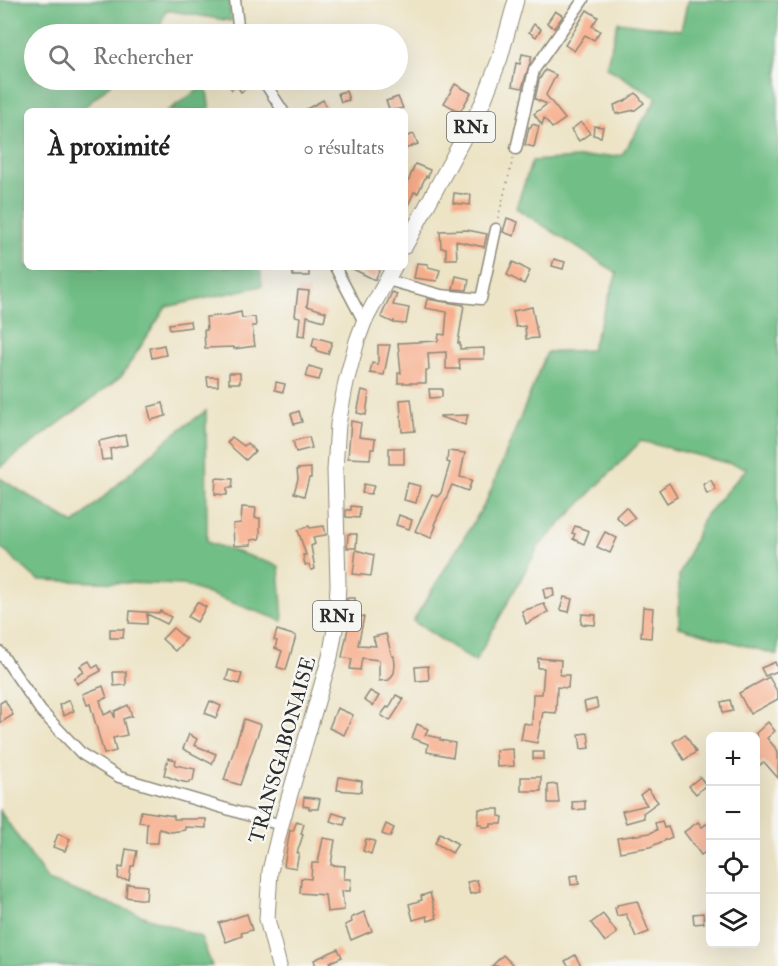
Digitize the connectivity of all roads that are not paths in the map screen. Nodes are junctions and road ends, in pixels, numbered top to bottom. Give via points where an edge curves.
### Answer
1 (235, 0) edge
2 (516, 0) edge
3 (583, 0) edge
4 (238, 24) edge
5 (269, 90) edge
6 (281, 108) edge
7 (516, 149) road end
8 (496, 229) road end
9 (408, 240) edge
10 (337, 270) edge
11 (390, 273) edge
12 (364, 322) junction
13 (0, 652) edge
14 (281, 825) junction
15 (279, 966) edge

1 - 4 street
2 - 9 highway, RN1 via 492,83
3 - 7 street via 534,70
5 - 6 street
8 - 11 street via 481,299 441,296
10 - 12 street
11 - 12 highway, TRANSGABONAISE / RN1
12 - 14 highway, TRANSGABONAISE / RN1 via 346,382 337,433 338,595 334,641
13 - 14 street via 41,711 82,754 119,777
14 - 15 highway, TRANSGABONAISE / RN1 via 267,897 267,919

